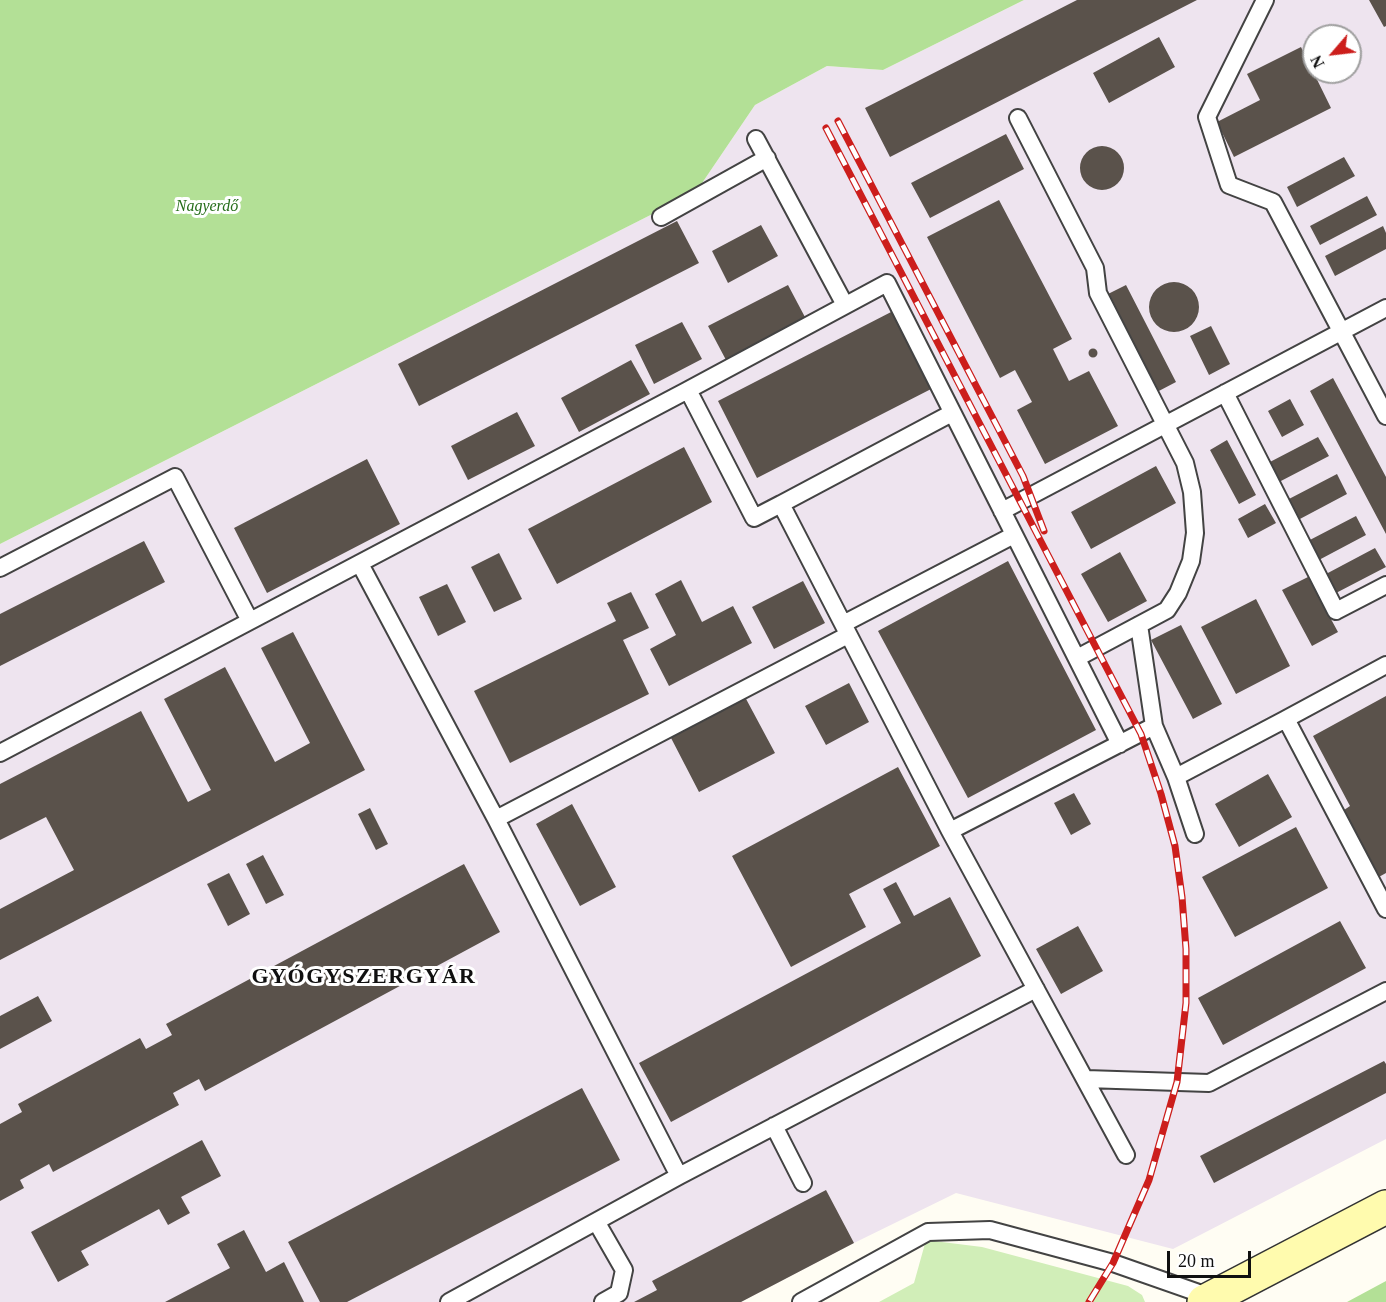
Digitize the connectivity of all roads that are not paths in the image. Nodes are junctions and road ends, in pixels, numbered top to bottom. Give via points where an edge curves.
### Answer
1 (1265, 0) edge
2 (1018, 118) dead end
3 (756, 138) dead end
4 (767, 158) junction
5 (661, 217) dead end
6 (845, 305) junction
7 (1386, 308) edge
8 (1341, 332) junction
9 (688, 390) junction
10 (1225, 393) junction
11 (952, 413) junction
12 (1386, 416) edge
13 (1166, 424) junction
14 (781, 504) junction
15 (1002, 511) junction
16 (1014, 536) junction
17 (360, 564) junction
18 (0, 568) edge
19 (1386, 585) edge
20 (250, 621) junction
21 (1139, 625) junction
22 (846, 630) junction
23 (1077, 658) junction
24 (1386, 665) edge
25 (1286, 719) junction
26 (1154, 726) junction
27 (1120, 744) junction
28 (0, 753) edge
29 (1176, 777) junction
30 (496, 819) junction
31 (950, 831) junction
32 (1195, 834) dead end
33 (1386, 909) edge
34 (1036, 989) junction
35 (1386, 990) edge
36 (1086, 1079) junction
37 (774, 1126) junction
38 (1126, 1155) dead end
39 (679, 1176) junction
40 (803, 1184) dead end
41 (1386, 1207) edge
42 (597, 1223) junction
43 (1209, 1300) edge
44 (452, 1301) edge
45 (603, 1302) edge
46 (801, 1302) edge

1 - 8 lane via 1207,117 1229,185 1273,202
2 - 13 lane via 1095,268 1098,293
3 - 4 lane
4 - 5 lane
4 - 6 lane
6 - 9 lane
6 - 11 lane via 887,283
7 - 8 lane
8 - 10 lane
8 - 12 lane
9 - 14 lane via 754,518
9 - 17 lane
10 - 13 lane
10 - 19 lane via 1336,611
11 - 14 lane
11 - 15 lane
13 - 15 lane
13 - 21 lane via 1185,463 1195,533 1191,561 1178,593 1167,610
14 - 22 lane
15 - 16 lane
16 - 22 lane
16 - 23 lane
17 - 20 lane
17 - 30 lane
18 - 20 lane via 175,477
20 - 28 lane
21 - 23 lane
21 - 26 lane
22 - 30 lane
22 - 31 lane
23 - 27 lane
24 - 25 lane
25 - 29 lane
25 - 33 lane
26 - 27 lane
26 - 29 lane
27 - 31 lane
29 - 32 lane
30 - 39 lane
31 - 34 lane
34 - 36 lane
34 - 37 lane
35 - 36 lane via 1209,1083
36 - 38 lane
37 - 39 lane
37 - 40 lane
39 - 42 lane
41 - 43 street
42 - 44 lane
42 - 45 lane via 624,1270 619,1293
43 - 46 lane via 1113,1263 990,1230 928,1232

